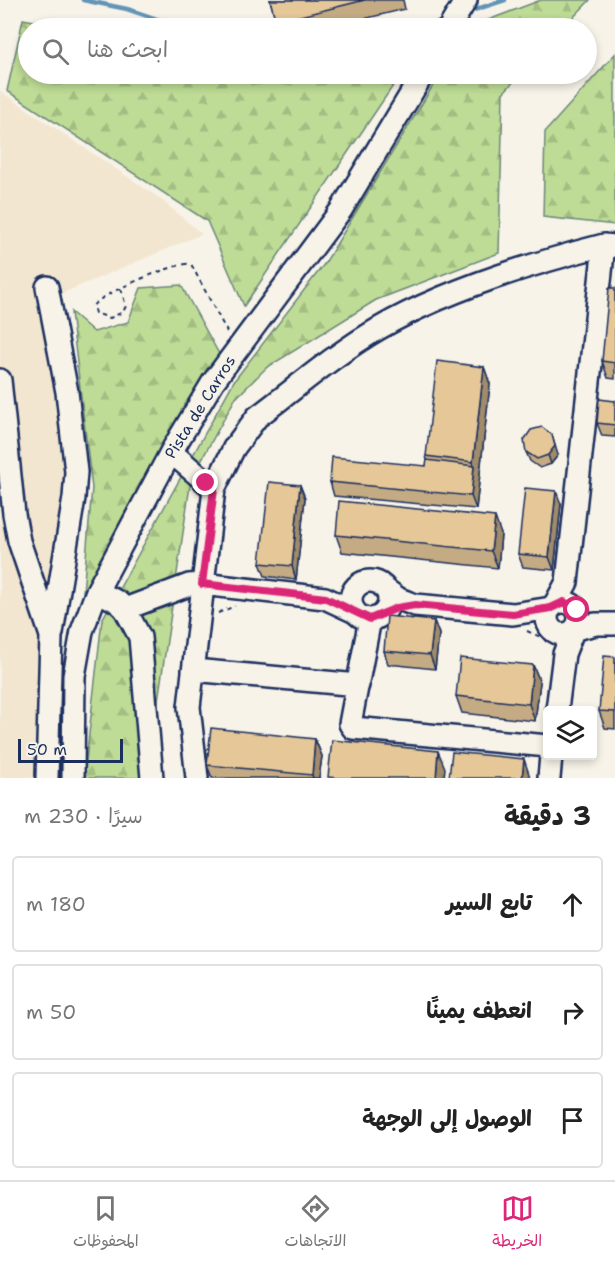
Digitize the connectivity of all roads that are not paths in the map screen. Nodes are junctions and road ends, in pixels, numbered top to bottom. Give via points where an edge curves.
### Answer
1 (466, 0) edge
2 (456, 18) edge
3 (417, 84) edge
4 (609, 245) edge
5 (608, 270) edge
6 (47, 287) dead end
7 (0, 380) edge
8 (171, 452) junction
9 (214, 489) junction
10 (202, 584) junction
11 (356, 587) junction
12 (385, 589) junction
13 (97, 591) junction
14 (326, 598) junction
15 (415, 605) junction
16 (125, 609) junction
17 (369, 616) junction
18 (563, 618) junction
19 (611, 623) edge
20 (51, 636) junction
21 (193, 670) junction
22 (358, 685) junction
23 (558, 706) edge
24 (543, 746) edge
25 (551, 760) edge
26 (47, 778) edge
27 (73, 778) edge
28 (152, 778) edge
29 (197, 778) edge
30 (549, 778) edge

1 - 2 street
3 - 8 street, Pista de Carros via 341,210 213,382
4 - 5 street
4 - 9 street via 532,264 408,313 376,330 257,417 234,448
5 - 18 street
6 - 20 street via 67,392 76,472
7 - 20 street via 17,532
8 - 9 street
8 - 13 street, Pista de Carros
9 - 10 street
10 - 14 street
10 - 16 street via 189,585
10 - 21 street
11 - 12 street via 375,581
11 - 14 street
11 - 17 street via 351,597
12 - 15 street
12 - 17 street via 389,600
13 - 16 street
13 - 27 street, Pista de Carros via 82,631 74,676
14 - 17 street
15 - 17 street
15 - 18 street
16 - 28 street via 140,638
17 - 22 street
18 - 19 street
18 - 23 street via 564,654
20 - 26 street
21 - 22 street
21 - 29 street via 189,725
22 - 24 street via 350,724 353,728
25 - 30 street

